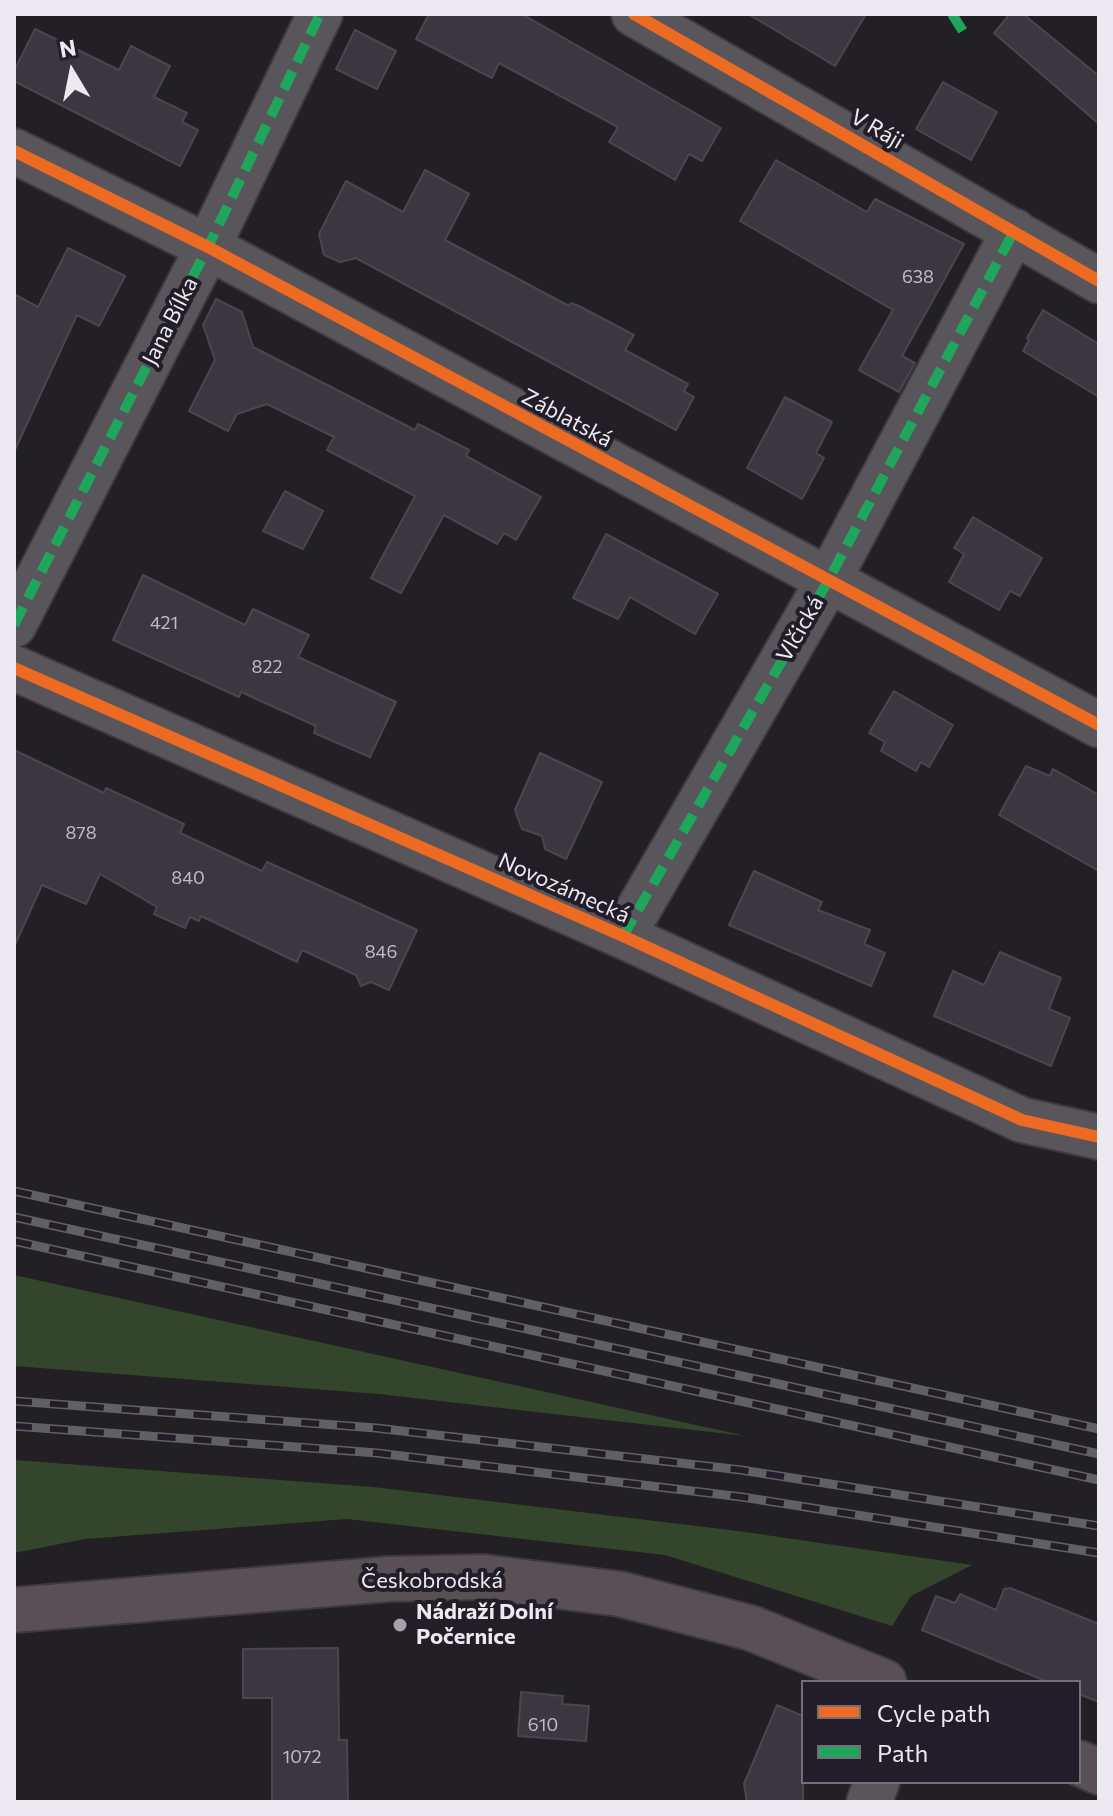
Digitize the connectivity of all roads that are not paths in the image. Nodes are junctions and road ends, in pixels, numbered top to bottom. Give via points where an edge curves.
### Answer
1 (320, 14) edge
2 (634, 14) edge
3 (14, 151) edge
4 (1014, 231) junction
5 (208, 247) junction
6 (1099, 281) edge
7 (828, 581) junction
8 (14, 625) edge
9 (14, 668) edge
10 (1099, 725) edge
11 (623, 936) junction
12 (1099, 1137) edge
13 (14, 1610) edge
14 (879, 1680) edge

1 - 5 street, Jana Bílka
2 - 4 street, V Ráji
3 - 5 street, Záblatská
4 - 6 street, V Ráji
4 - 7 street, Vlčická
5 - 7 street, Záblatská
5 - 8 street, Jana Bílka
7 - 10 street, Záblatská
7 - 11 street, Vlčická
9 - 11 street, Novozámecká
11 - 12 street, Novozámecká via 1022,1120
13 - 14 main road, Českobrodská via 389,1579 484,1577 620,1594 751,1628

